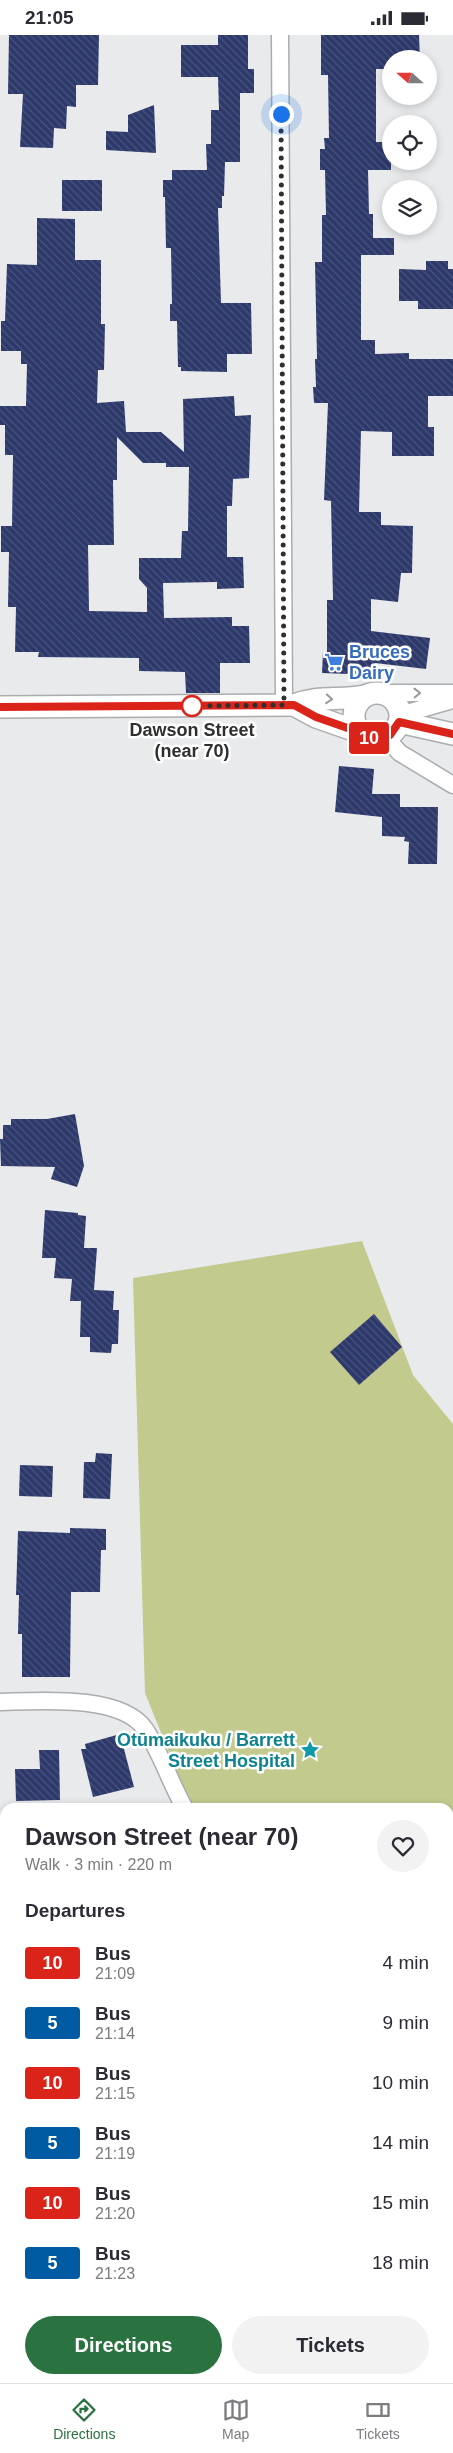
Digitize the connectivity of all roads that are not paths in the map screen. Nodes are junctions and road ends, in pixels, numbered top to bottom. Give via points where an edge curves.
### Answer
1 (280, 35) edge
2 (453, 693) edge
3 (372, 695) junction
4 (453, 700) edge
5 (289, 705) junction
6 (0, 707) edge
7 (395, 725) junction
8 (359, 732) junction
9 (453, 734) edge
10 (453, 785) edge
11 (0, 1702) edge
12 (182, 1803) edge

1 - 5 street
3 -> 2 street
5 -> 3 street via 318,698 344,700
3 - 7 street via 394,701
3 - 8 street via 359,701 354,713
4 - 7 street
5 - 6 street
5 - 8 street
7 - 8 street via 371,739
7 - 9 street
7 - 10 street via 400,753
11 - 12 street via 94,1704 130,1714 145,1729

